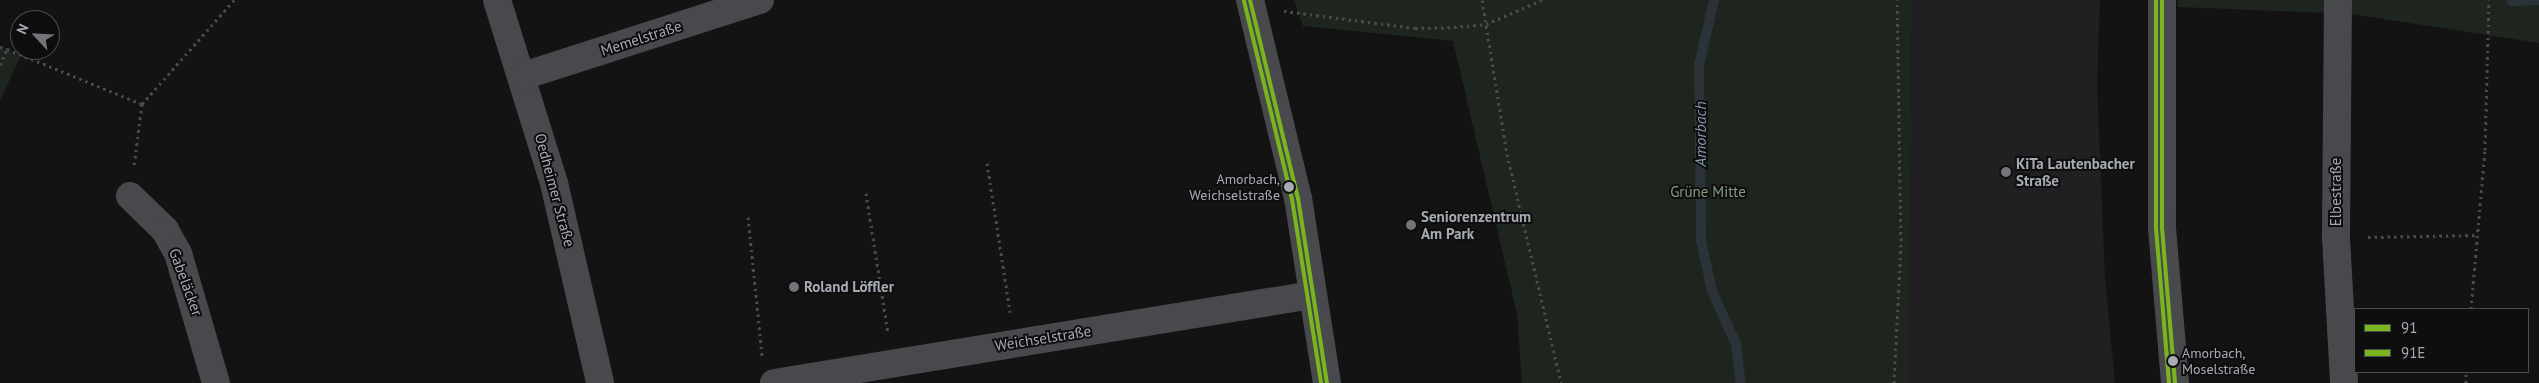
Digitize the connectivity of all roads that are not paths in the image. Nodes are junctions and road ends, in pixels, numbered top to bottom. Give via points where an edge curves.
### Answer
1 (497, 0) edge
2 (760, 0) edge
3 (2162, 0) edge
4 (2338, 0) edge
5 (1251, 4) edge
6 (522, 76) junction
7 (130, 196) road end
8 (1312, 295) junction
9 (768, 373) edge
10 (216, 383) edge
11 (600, 383) edge
12 (1327, 383) edge
13 (2175, 383) edge
14 (2344, 383) edge

1 - 6 street, Oedheimer Straße
2 - 6 street, Memelstraße
3 - 13 street via 2162,228
4 - 14 street, Elbestraße via 2336,238
5 - 8 street via 1298,198
6 - 11 street, Oedheimer Straße via 575,264
7 - 10 street, Gabeläcker via 164,230 178,253
8 - 9 street, Weichselstraße via 893,363
8 - 12 street

